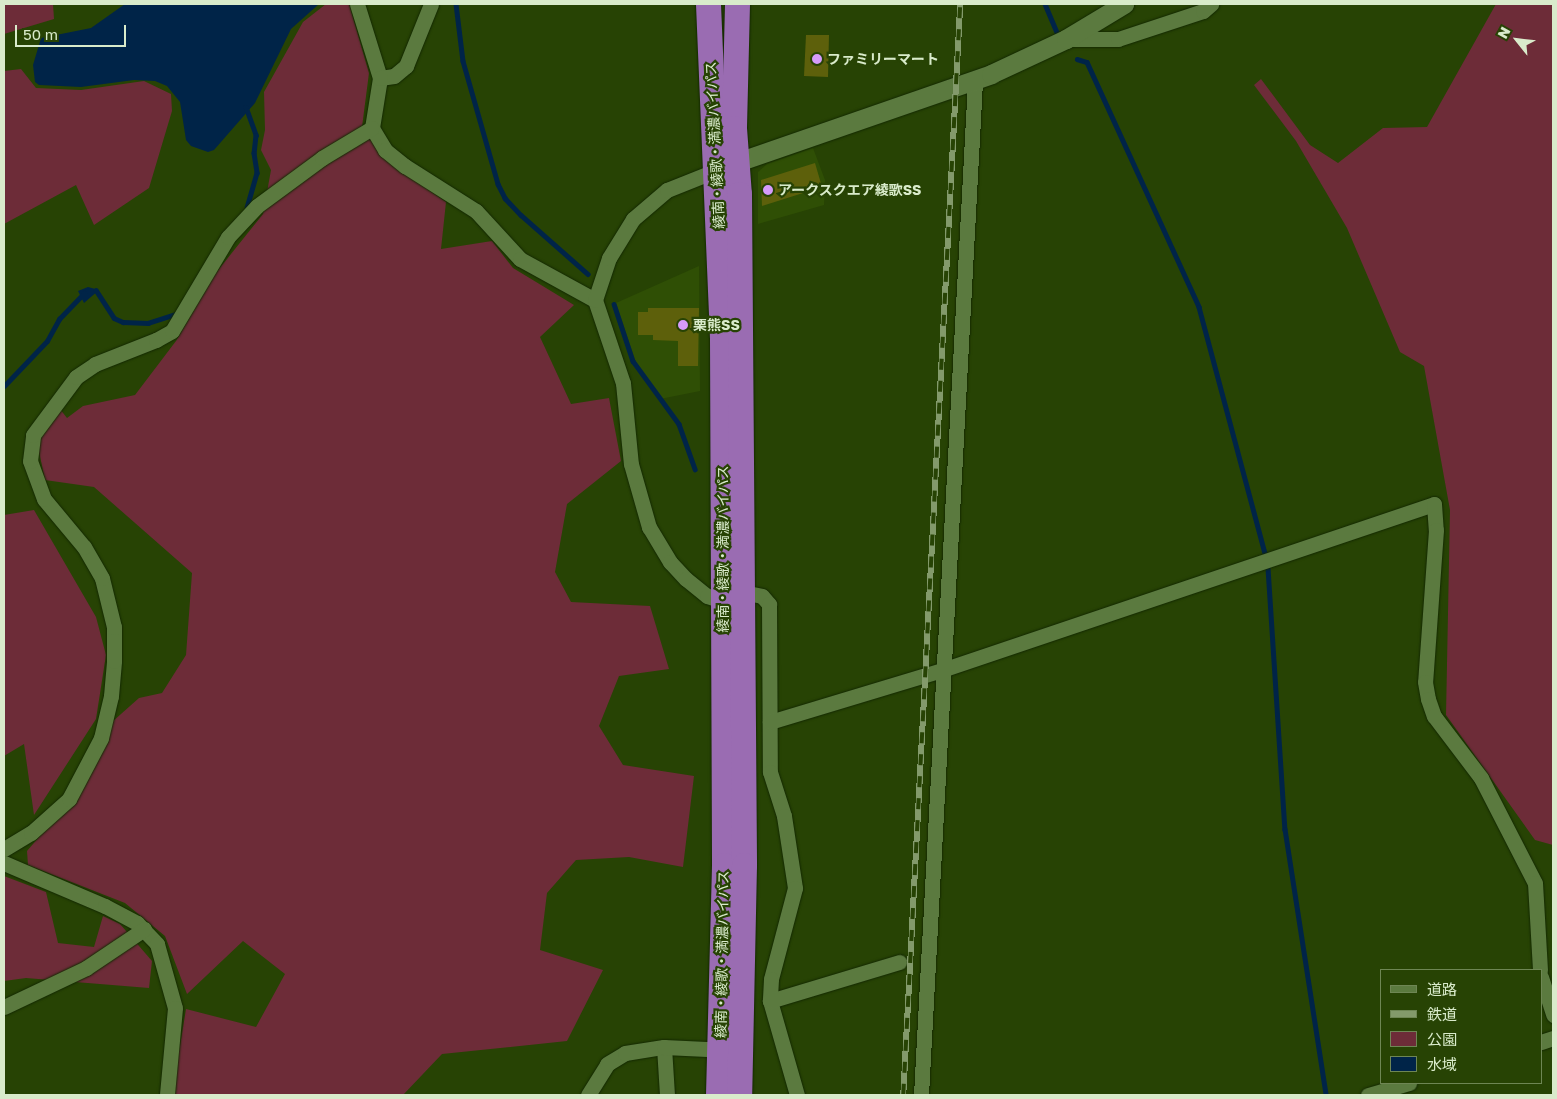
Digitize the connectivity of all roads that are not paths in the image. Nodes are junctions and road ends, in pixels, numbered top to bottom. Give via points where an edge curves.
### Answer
1 (357, 4) edge
2 (431, 4) edge
3 (708, 4) edge
4 (736, 4) edge
5 (1124, 4) edge
6 (1212, 4) edge
7 (1066, 39) junction
8 (380, 78) junction
9 (975, 80) junction
10 (372, 128) junction
11 (727, 166) junction
12 (595, 300) junction
13 (733, 596) junction
14 (945, 669) junction
15 (770, 722) junction
16 (4, 849) edge
17 (4, 862) edge
18 (144, 929) junction
19 (900, 962) dead end
20 (1540, 969) edge
21 (1542, 979) edge
22 (770, 1001) junction
23 (4, 1007) edge
24 (1553, 1015) edge
25 (664, 1047) junction
26 (730, 1050) junction
27 (1405, 1084) edge
28 (167, 1095) edge
29 (588, 1095) edge
30 (667, 1095) edge
31 (718, 1095) edge
32 (739, 1095) edge
33 (796, 1095) edge
34 (921, 1095) edge
35 (1368, 1095) edge

1 - 8 street
2 - 8 street via 406,66 394,76
3 - 11 highway, 綾南・綾歌・満濃バイパス
4 - 11 highway, 綾南・綾歌・満濃バイパス
5 - 7 street
6 - 7 street via 1181,19 1118,39
7 - 9 street
8 - 10 street
9 - 11 street
9 - 14 street
10 - 12 street via 385,150 476,211 520,259
10 - 16 street via 322,158 257,206 228,236 172,331 95,364 76,377 33,435 30,461 44,499 81,542 102,578 114,627 114,661 111,696 101,738 69,799 31,833
11 - 12 street via 667,190 633,219 609,258
11 - 13 highway, 綾南・綾歌・満濃バイパス
12 - 13 street via 623,383 631,464 649,527 670,562 686,580 707,596
13 - 15 street via 762,596 769,604
13 - 26 highway, 綾南・綾歌・満濃バイパス via 744,865
14 - 15 street
14 - 20 street via 1434,504 1436,530 1425,682 1428,699 1434,716 1481,778 1535,883
14 - 34 street
15 - 22 street via 770,772 784,816 795,888 771,980
17 - 18 street via 105,906
18 - 23 street via 86,968
18 - 28 street via 158,944 172,991 174,1008
19 - 22 street
21 - 24 street
22 - 33 street
25 - 26 street
25 - 29 street via 634,1050 618,1057 601,1071
25 - 30 street
26 - 31 highway, 綾南・綾歌・満濃バイパス
26 - 32 highway, 綾南・綾歌・満濃バイパス
27 - 35 street

